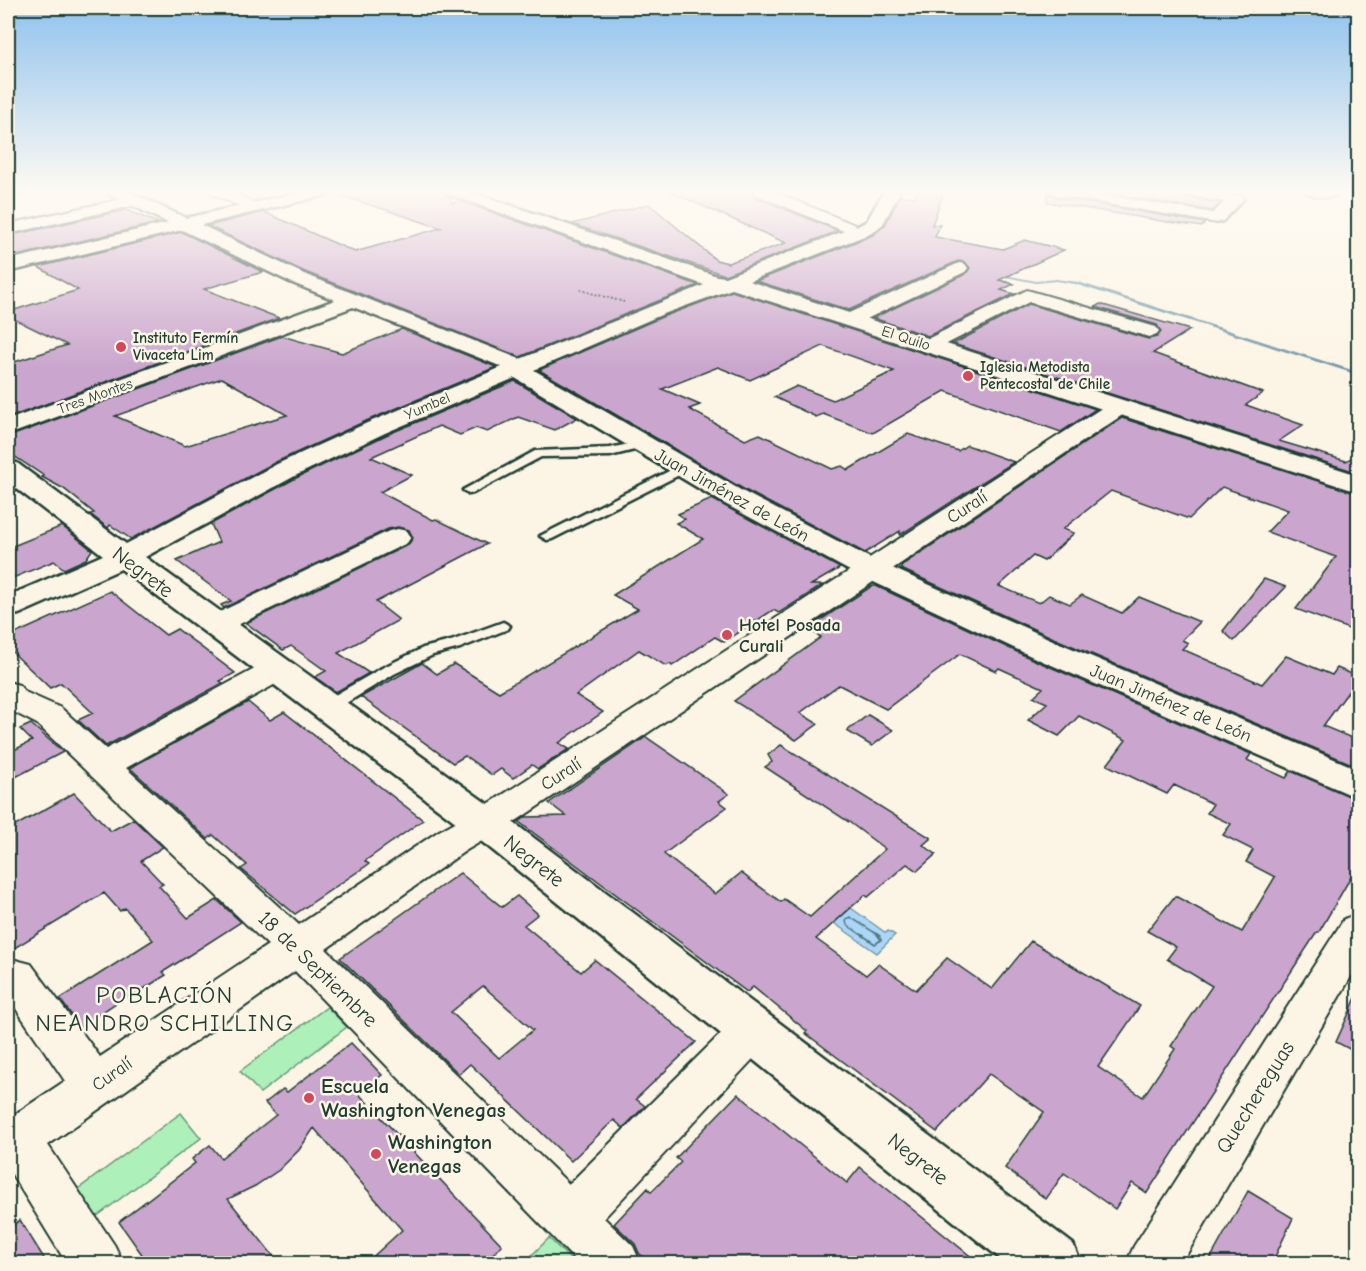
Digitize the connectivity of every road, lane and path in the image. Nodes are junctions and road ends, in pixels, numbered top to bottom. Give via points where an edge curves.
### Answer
1 (75, 250) edge
2 (237, 250) edge
3 (621, 250) edge
4 (810, 250) edge
5 (8, 266) edge
6 (959, 268) dead end
7 (724, 282) junction
8 (580, 290) dead end
9 (352, 301) junction
10 (654, 310) junction
11 (849, 320) junction
12 (1149, 331) dead end
13 (928, 346) junction
14 (518, 368) junction
15 (1119, 407) junction
16 (8, 428) edge
17 (643, 445) junction
18 (8, 468) edge
19 (683, 468) junction
20 (1359, 484) edge
21 (469, 490) dead end
22 (547, 536) dead end
23 (398, 537) dead end
24 (123, 557) junction
25 (871, 570) junction
26 (8, 607) edge
27 (215, 625) junction
28 (503, 626) dead end
29 (278, 670) junction
30 (8, 692) edge
31 (327, 707) junction
32 (102, 766) junction
33 (1359, 784) edge
34 (484, 823) junction
35 (1359, 930) edge
36 (295, 947) junction
37 (8, 975) edge
38 (752, 1031) junction
39 (94, 1086) junction
40 (12, 1142) edge
41 (570, 1218) junction
42 (97, 1263) edge
43 (615, 1263) edge
44 (1053, 1263) edge
45 (1152, 1263) edge

1 - 5 main road
2 - 9 main road, Juan Jiménez de León
3 - 7 main road, El Quilo
4 - 7 main road, Yumbel
6 - 11 street
7 - 10 main road, Yumbel
7 - 11 main road, El Quilo
8 - 10 path
9 - 14 main road, Juan Jiménez de León
9 - 16 main road, Tres Montes
10 - 14 main road, Yumbel
11 - 13 main road, El Quilo
12 - 13 street via 1027,296
13 - 15 main road, El Quilo
14 - 17 main road, Juan Jiménez de León
14 - 24 main road, Yumbel via 322,453
15 - 20 main road, El Quilo
15 - 25 street, Curalí
17 - 19 main road, Juan Jiménez de León
17 - 21 lane via 610,452 539,454
18 - 24 main road, Negrete
19 - 22 lane
19 - 25 main road, Juan Jiménez de León
23 - 27 street
24 - 26 main road, Yumbel
24 - 27 main road, Negrete
25 - 33 main road, Juan Jiménez de León
25 - 34 street, Curalí
27 - 29 main road, Negrete
28 - 31 lane via 456,645 428,651
29 - 31 main road, Negrete
29 - 32 street
30 - 32 street, 18 de Septiembre via 14,699 49,716
31 - 34 main road, Negrete
32 - 36 street, 18 de Septiembre
34 - 36 street, Curalí
34 - 38 main road, Negrete
35 - 45 street, Quechereguas
36 - 39 street, Curalí
36 - 41 street, 18 de Septiembre
37 - 39 street via 16,975
38 - 41 street
38 - 44 main road, Negrete
39 - 40 street, Curalí
40 - 42 street
41 - 43 street, 18 de Septiembre

